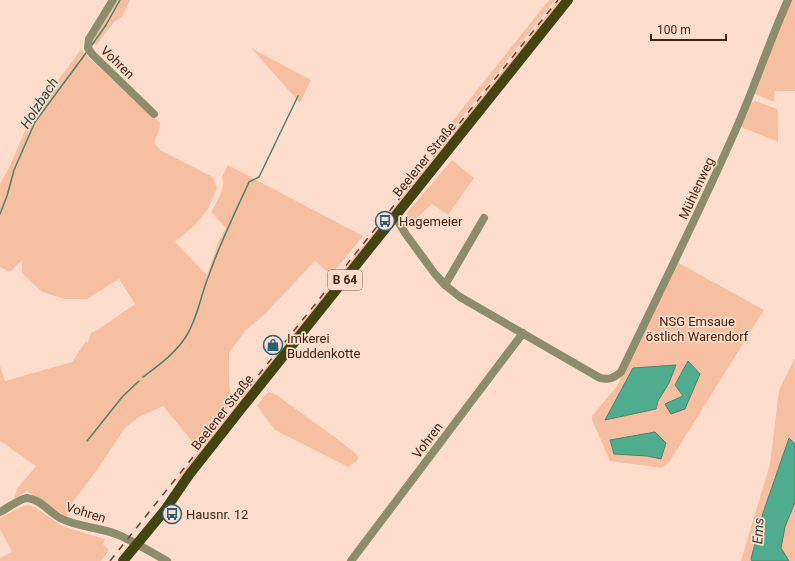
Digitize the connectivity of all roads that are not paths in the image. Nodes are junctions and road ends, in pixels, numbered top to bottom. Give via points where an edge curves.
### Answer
1 (113, 0) edge
2 (568, 0) edge
3 (788, 0) edge
4 (154, 114) dead end
5 (484, 218) dead end
6 (394, 219) junction
7 (445, 285) junction
8 (523, 333) junction
9 (0, 512) edge
10 (138, 544) junction
11 (123, 561) edge
12 (167, 561) edge
13 (351, 561) edge

1 - 4 street, Vohren via 89,39 88,48
2 - 6 main road, Beelener Straße / B 64
3 - 8 street, Mühlenweg via 737,127 621,372 613,378 600,378
5 - 7 street
6 - 7 street
6 - 10 main road, Beelener Straße / B 64 via 189,475
7 - 8 street via 460,297
8 - 13 street, Vohren
9 - 10 street, Vohren via 24,498 33,499 60,518 115,534
10 - 11 main road, Beelener Straße / B 64
10 - 12 street, Vohren

